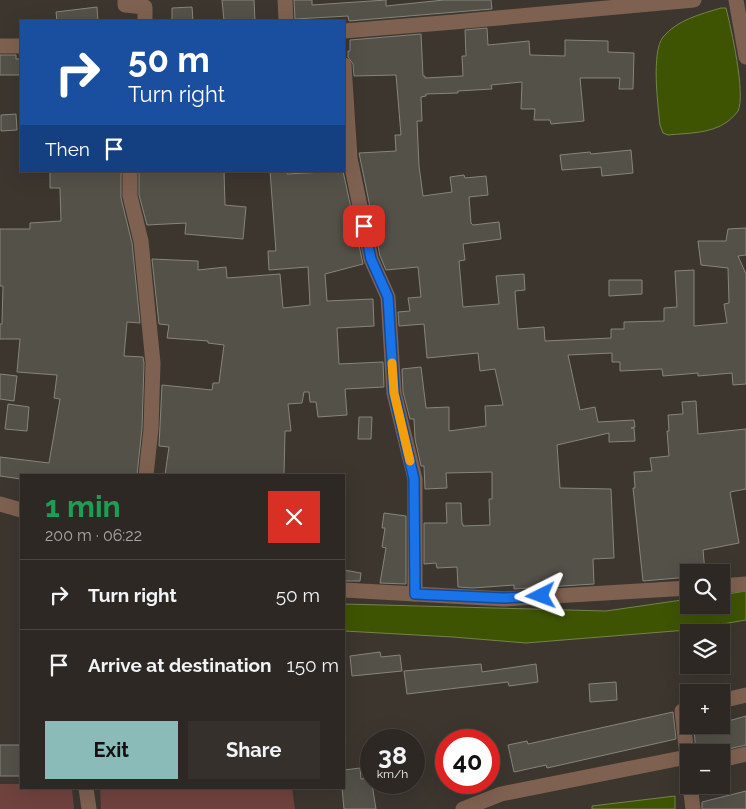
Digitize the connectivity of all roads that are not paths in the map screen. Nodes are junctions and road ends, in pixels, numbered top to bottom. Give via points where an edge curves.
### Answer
1 (125, 0) edge
2 (285, 0) edge
3 (694, 0) edge
4 (736, 0) edge
5 (145, 20) edge
6 (286, 20) edge
7 (345, 31) edge
8 (0, 46) edge
9 (20, 46) edge
10 (746, 57) edge
11 (345, 80) edge
12 (130, 172) edge
13 (146, 474) edge
14 (0, 504) edge
15 (20, 510) edge
16 (746, 584) edge
17 (730, 585) edge
18 (680, 588) edge
19 (345, 590) edge
20 (415, 594) junction
21 (746, 694) edge
22 (730, 698) edge
23 (746, 754) edge
24 (730, 758) edge
25 (680, 766) edge
26 (86, 789) edge
27 (691, 794) edge
28 (89, 809) edge
29 (463, 809) edge
30 (693, 809) edge

1 - 5 street via 125,5 145,7
2 - 6 street
3 - 7 street
4 - 10 street
8 - 9 street
11 - 20 street via 350,158 371,259 388,297 394,393 414,479
12 - 13 street via 130,196 141,241 152,362 151,429
14 - 15 street
16 - 17 street
18 - 20 street via 504,598
19 - 20 street
21 - 22 street
23 - 24 street
25 - 29 street via 501,794
26 - 28 street
27 - 30 street

